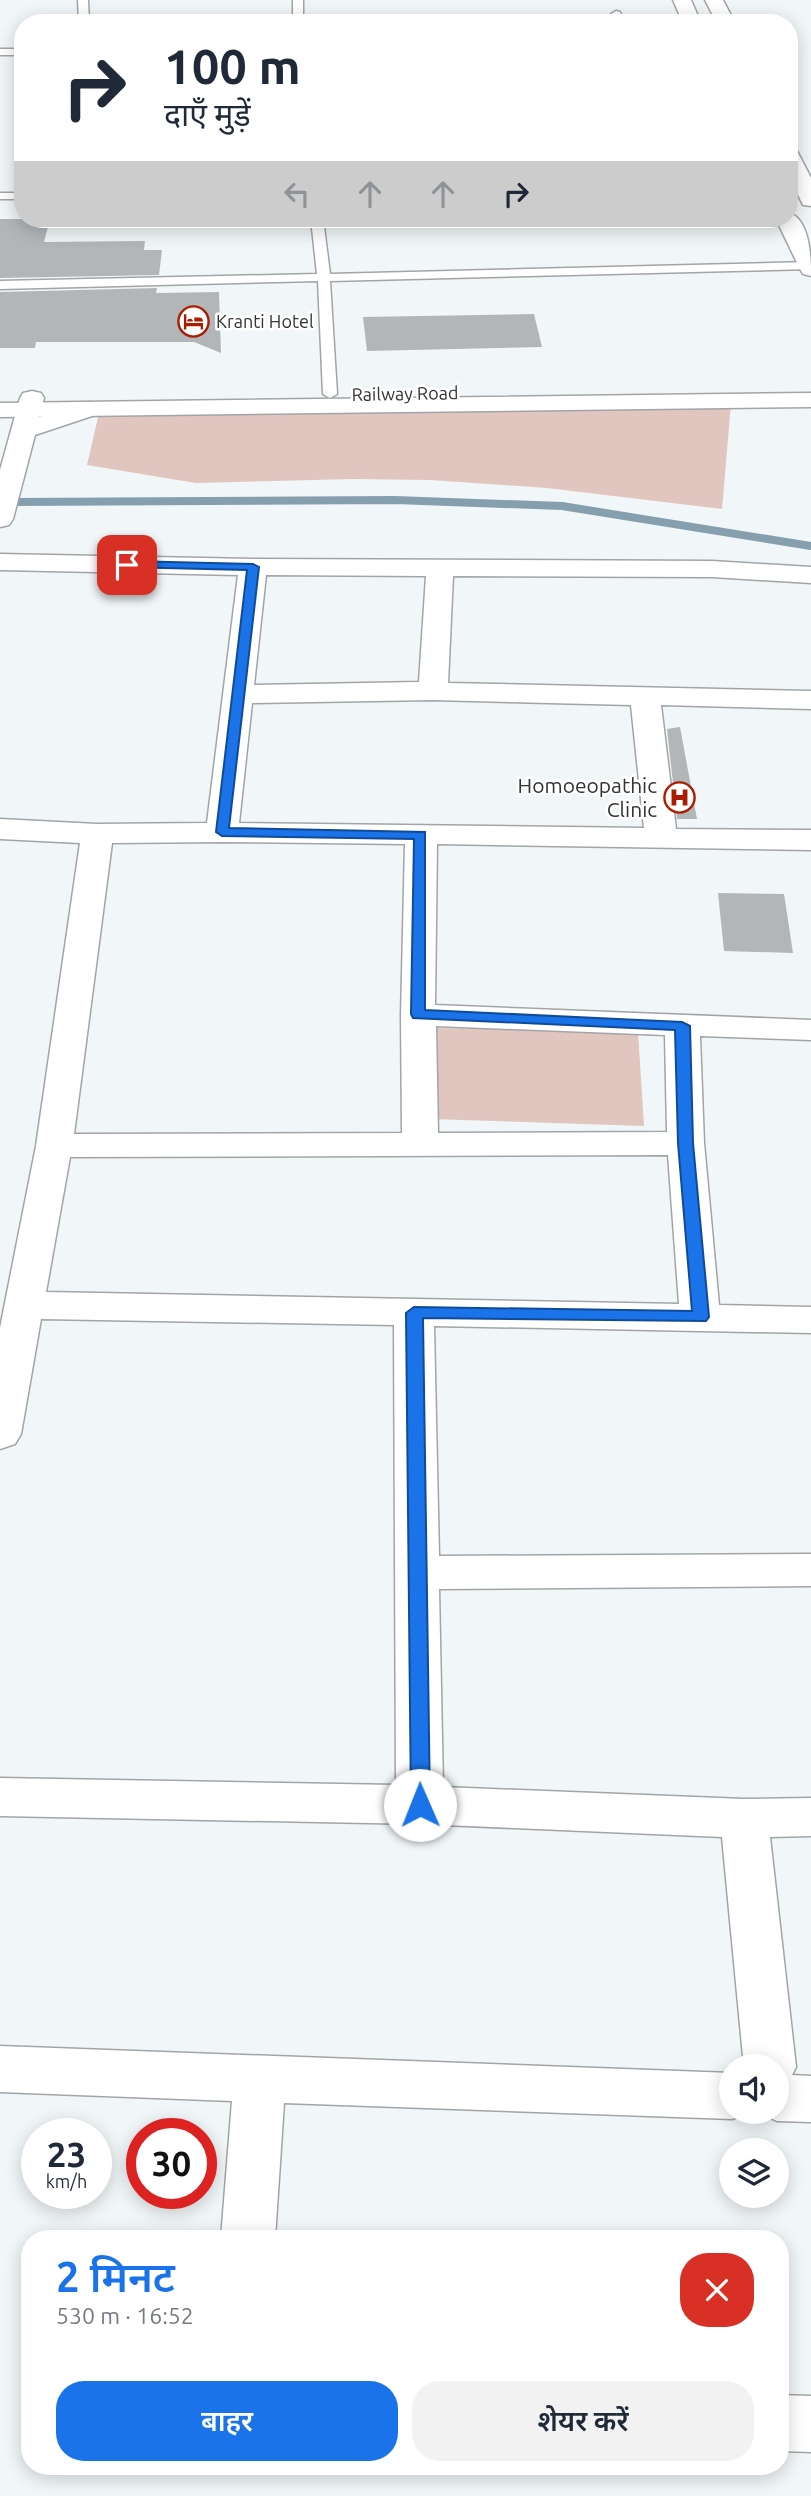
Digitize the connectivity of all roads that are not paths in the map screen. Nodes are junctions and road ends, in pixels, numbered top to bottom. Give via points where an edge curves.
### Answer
1 (798, 172) edge
2 (811, 200) edge
3 (318, 228) edge
4 (791, 228) edge
5 (810, 267) edge
6 (324, 278) junction
7 (0, 285) edge
8 (811, 388) edge
9 (330, 394) junction
10 (635, 396) junction
11 (811, 400) edge
12 (11, 416) edge
13 (0, 519) edge
14 (0, 562) edge
15 (253, 567) junction
16 (440, 568) junction
17 (811, 575) edge
18 (433, 691) junction
19 (239, 694) junction
20 (645, 695) junction
21 (811, 700) edge
22 (0, 829) edge
23 (222, 832) junction
24 (97, 834) junction
25 (421, 835) junction
26 (661, 838) junction
27 (811, 840) edge
28 (418, 1014) junction
29 (682, 1026) junction
30 (811, 1030) edge
31 (686, 1143) junction
32 (420, 1145) junction
33 (54, 1146) junction
34 (25, 1305) junction
35 (414, 1313) junction
36 (701, 1317) junction
37 (811, 1320) edge
38 (6, 1360) edge
39 (0, 1434) edge
40 (811, 1570) edge
41 (418, 1573) junction
42 (0, 1797) edge
43 (420, 1805) junction
44 (811, 1817) edge
45 (744, 1818) junction
46 (769, 2054) edge
47 (0, 2069) edge
48 (260, 2077) junction
49 (719, 2095) edge
50 (789, 2098) edge
51 (811, 2099) edge
52 (249, 2230) edge
53 (789, 2423) edge
54 (811, 2424) edge

1 - 2 street
3 - 6 lane
4 - 5 street
5 - 6 lane
6 - 7 lane
6 - 9 lane
8 - 10 street, Railway Road
9 - 10 street, Railway Road
9 - 12 street, Railway Road
10 - 11 street
10 - 12 street via 89,409
12 - 13 street
14 - 15 street
15 - 16 street
15 - 19 street
16 - 17 street via 712,569
16 - 18 street
18 - 19 street
18 - 20 street
19 - 23 street
20 - 21 street
20 - 26 street
22 - 24 street
23 - 24 street
23 - 25 street
24 - 33 street
25 - 26 street
25 - 28 street
26 - 27 street
28 - 29 street
28 - 32 street
29 - 30 street
29 - 31 street
31 - 32 street
31 - 36 street
32 - 33 street
33 - 34 street
34 - 35 street
34 - 38 street
35 - 36 street
35 - 41 street
36 - 37 street
38 - 39 street
40 - 41 street
41 - 43 street
42 - 43 street
43 - 45 street
44 - 45 street
45 - 46 street
47 - 48 street
48 - 49 street
48 - 52 street
50 - 51 street
53 - 54 street

